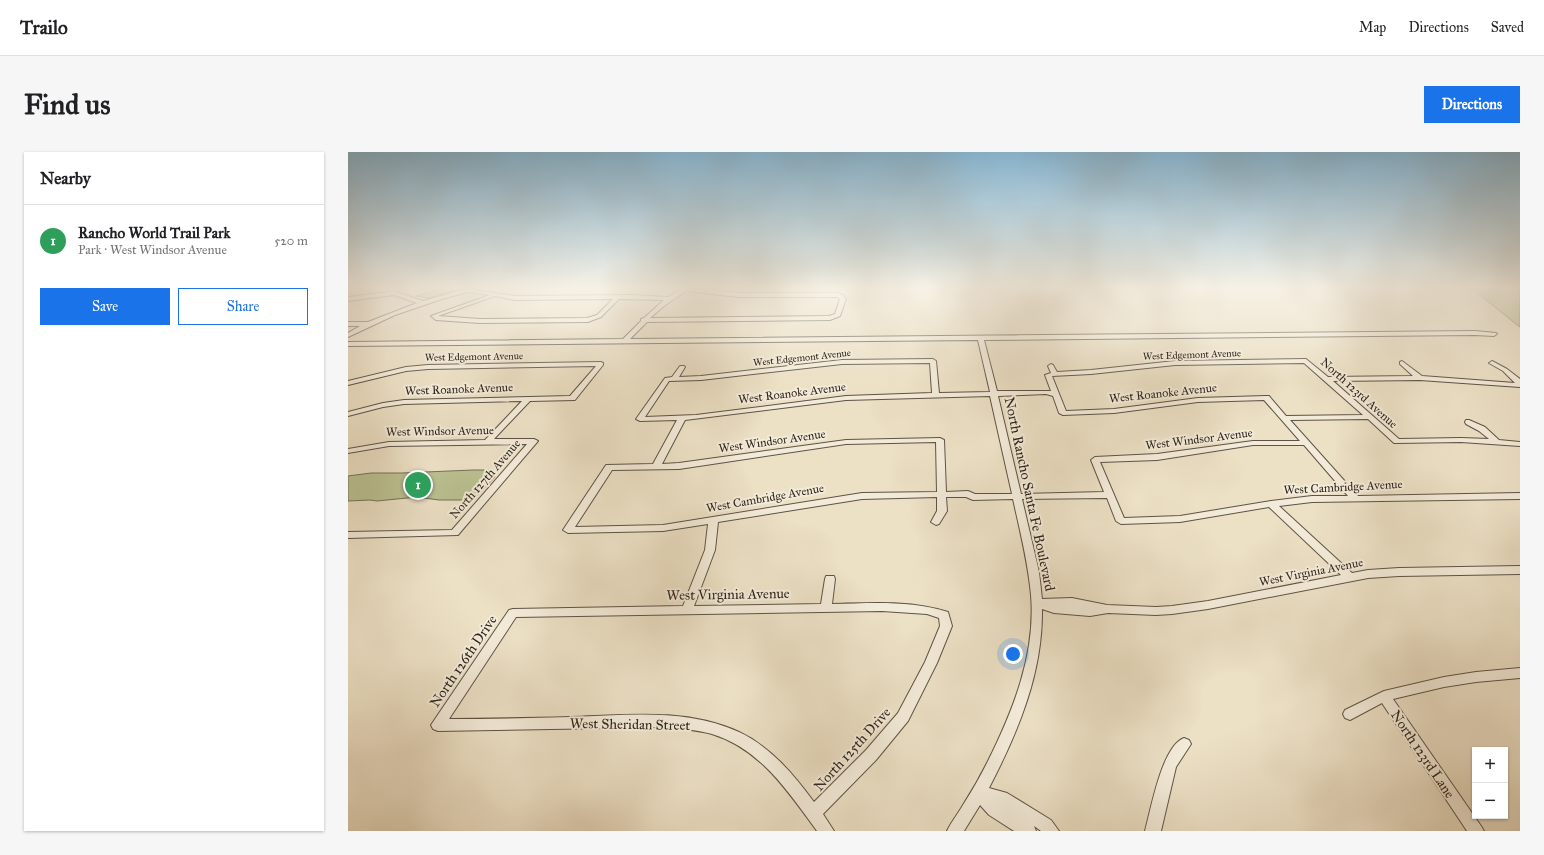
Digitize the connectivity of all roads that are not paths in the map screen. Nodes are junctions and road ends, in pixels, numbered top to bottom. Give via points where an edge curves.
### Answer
1 (382, 319) edge
2 (446, 319) edge
3 (595, 319) edge
4 (766, 319) edge
5 (643, 320) joint
6 (348, 324) edge
7 (368, 324) junction
8 (1494, 334) dead end
9 (348, 335) edge
10 (981, 338) junction
11 (625, 341) junction
12 (348, 344) edge
13 (1306, 361) joint
14 (1402, 363) dead end
15 (1492, 363) dead end
16 (1051, 366) dead end
17 (682, 367) dead end
18 (1055, 374) junction
19 (1420, 378) junction
20 (674, 379) junction
21 (1327, 379) junction
22 (348, 383) edge
23 (1520, 384) edge
24 (1055, 394) junction
25 (994, 395) junction
26 (936, 396) junction
27 (572, 398) joint
28 (528, 399) junction
29 (348, 414) edge
30 (1369, 417) junction
31 (682, 418) junction
32 (1283, 418) junction
33 (1469, 422) dead end
34 (534, 441) joint
35 (487, 442) junction
36 (1306, 443) junction
37 (1497, 443) junction
38 (1520, 444) edge
39 (348, 451) edge
40 (656, 466) junction
41 (1108, 492) junction
42 (1016, 493) junction
43 (942, 495) junction
44 (1520, 496) edge
45 (1355, 498) junction
46 (1271, 504) junction
47 (713, 520) junction
48 (936, 522) dead end
49 (568, 530) joint
50 (348, 535) edge
51 (1520, 570) edge
52 (1349, 577) junction
53 (830, 579) dead end
54 (1038, 603) junction
55 (826, 607) junction
56 (687, 610) junction
57 (513, 613) joint
58 (944, 615) joint
59 (1518, 675) edge
60 (1384, 696) junction
61 (1350, 714) dead end
62 (438, 725) joint
63 (1184, 744) dead end
64 (980, 793) junction
65 (813, 814) junction
66 (826, 831) edge
67 (954, 831) edge
68 (1028, 831) edge
69 (1050, 831) edge
70 (1153, 831) edge
71 (1476, 831) edge

1 - 7 street
2 - 3 street via 480,321
4 - 5 street
5 - 11 street
6 - 7 street
7 - 9 street
8 - 10 street
10 - 11 street
10 - 25 street, North Rancho Santa Fe Boulevard
11 - 12 street
13 - 18 street, West Edgemont Avenue via 1175,363
13 - 21 street, North 123rd Avenue
14 - 19 street
15 - 23 street via 1505,370
16 - 18 street
17 - 20 street
18 - 24 street via 1048,375
19 - 21 street
19 - 23 street
20 - 26 street, West Edgemont Avenue via 702,378 772,367 842,362 933,361
20 - 31 street, West Roanoke Avenue via 667,379 640,419
21 - 30 street, North 123rd Avenue
22 - 27 street, West Edgemont Avenue via 406,369 428,367 601,364
24 - 25 street, West Roanoke Avenue
24 - 32 street, West Roanoke Avenue via 1063,413 1114,411 1198,400 1266,398
25 - 26 street, West Roanoke Avenue
25 - 42 street, North Rancho Santa Fe Boulevard
26 - 31 street, West Roanoke Avenue via 846,398
27 - 28 street, West Roanoke Avenue
28 - 29 street, West Roanoke Avenue via 404,402
28 - 35 street, North 127th Avenue
30 - 32 street
30 - 37 street, North 123rd Avenue via 1396,441 1461,440
31 - 40 street
32 - 36 street
33 - 37 street via 1482,429
34 - 35 street, West Windsor Avenue
34 - 50 street, North 127th Avenue via 455,533
35 - 39 street, West Windsor Avenue via 388,444
36 - 41 street, West Windsor Avenue via 1253,443 1157,457 1095,460
36 - 45 street
37 - 38 street
40 - 43 street, West Windsor Avenue via 702,464 846,442 940,440
40 - 49 street, West Windsor Avenue via 609,467
41 - 42 street, West Cambridge Avenue
41 - 46 street, West Cambridge Avenue via 1121,521 1187,518
42 - 43 street, West Cambridge Avenue via 973,497 968,494
42 - 54 street, North Rancho Santa Fe Boulevard via 1034,572
43 - 47 street, West Cambridge Avenue via 850,497
43 - 48 street via 942,511
44 - 45 street, West Cambridge Avenue
45 - 46 street, West Cambridge Avenue via 1312,499
46 - 52 street
47 - 49 street, West Cambridge Avenue via 663,528
47 - 56 street via 710,550
51 - 52 street, West Virginia Avenue via 1398,572
52 - 54 street, West Virginia Avenue via 1190,608 1156,611 1108,609 1090,612 1054,609
53 - 55 street
54 - 64 street, North Rancho Santa Fe Boulevard via 1035,650 1028,681 1007,739
55 - 56 street, West Virginia Avenue
55 - 58 street, West Virginia Avenue via 927,610
56 - 57 street, West Virginia Avenue
57 - 62 street, North 126th Drive
58 - 65 street, North 125th Drive via 946,626 931,663 903,717 871,755
59 - 60 street via 1476,676
60 - 61 street
60 - 71 street, North 123rd Lane
62 - 65 street, West Sheridan Street via 650,721 697,724 730,734 754,748 779,771
63 - 70 street via 1170,765
64 - 67 street, North Rancho Santa Fe Boulevard
64 - 68 street via 994,810
64 - 69 street via 1002,798 1046,825
65 - 66 street, West Sheridan Street

